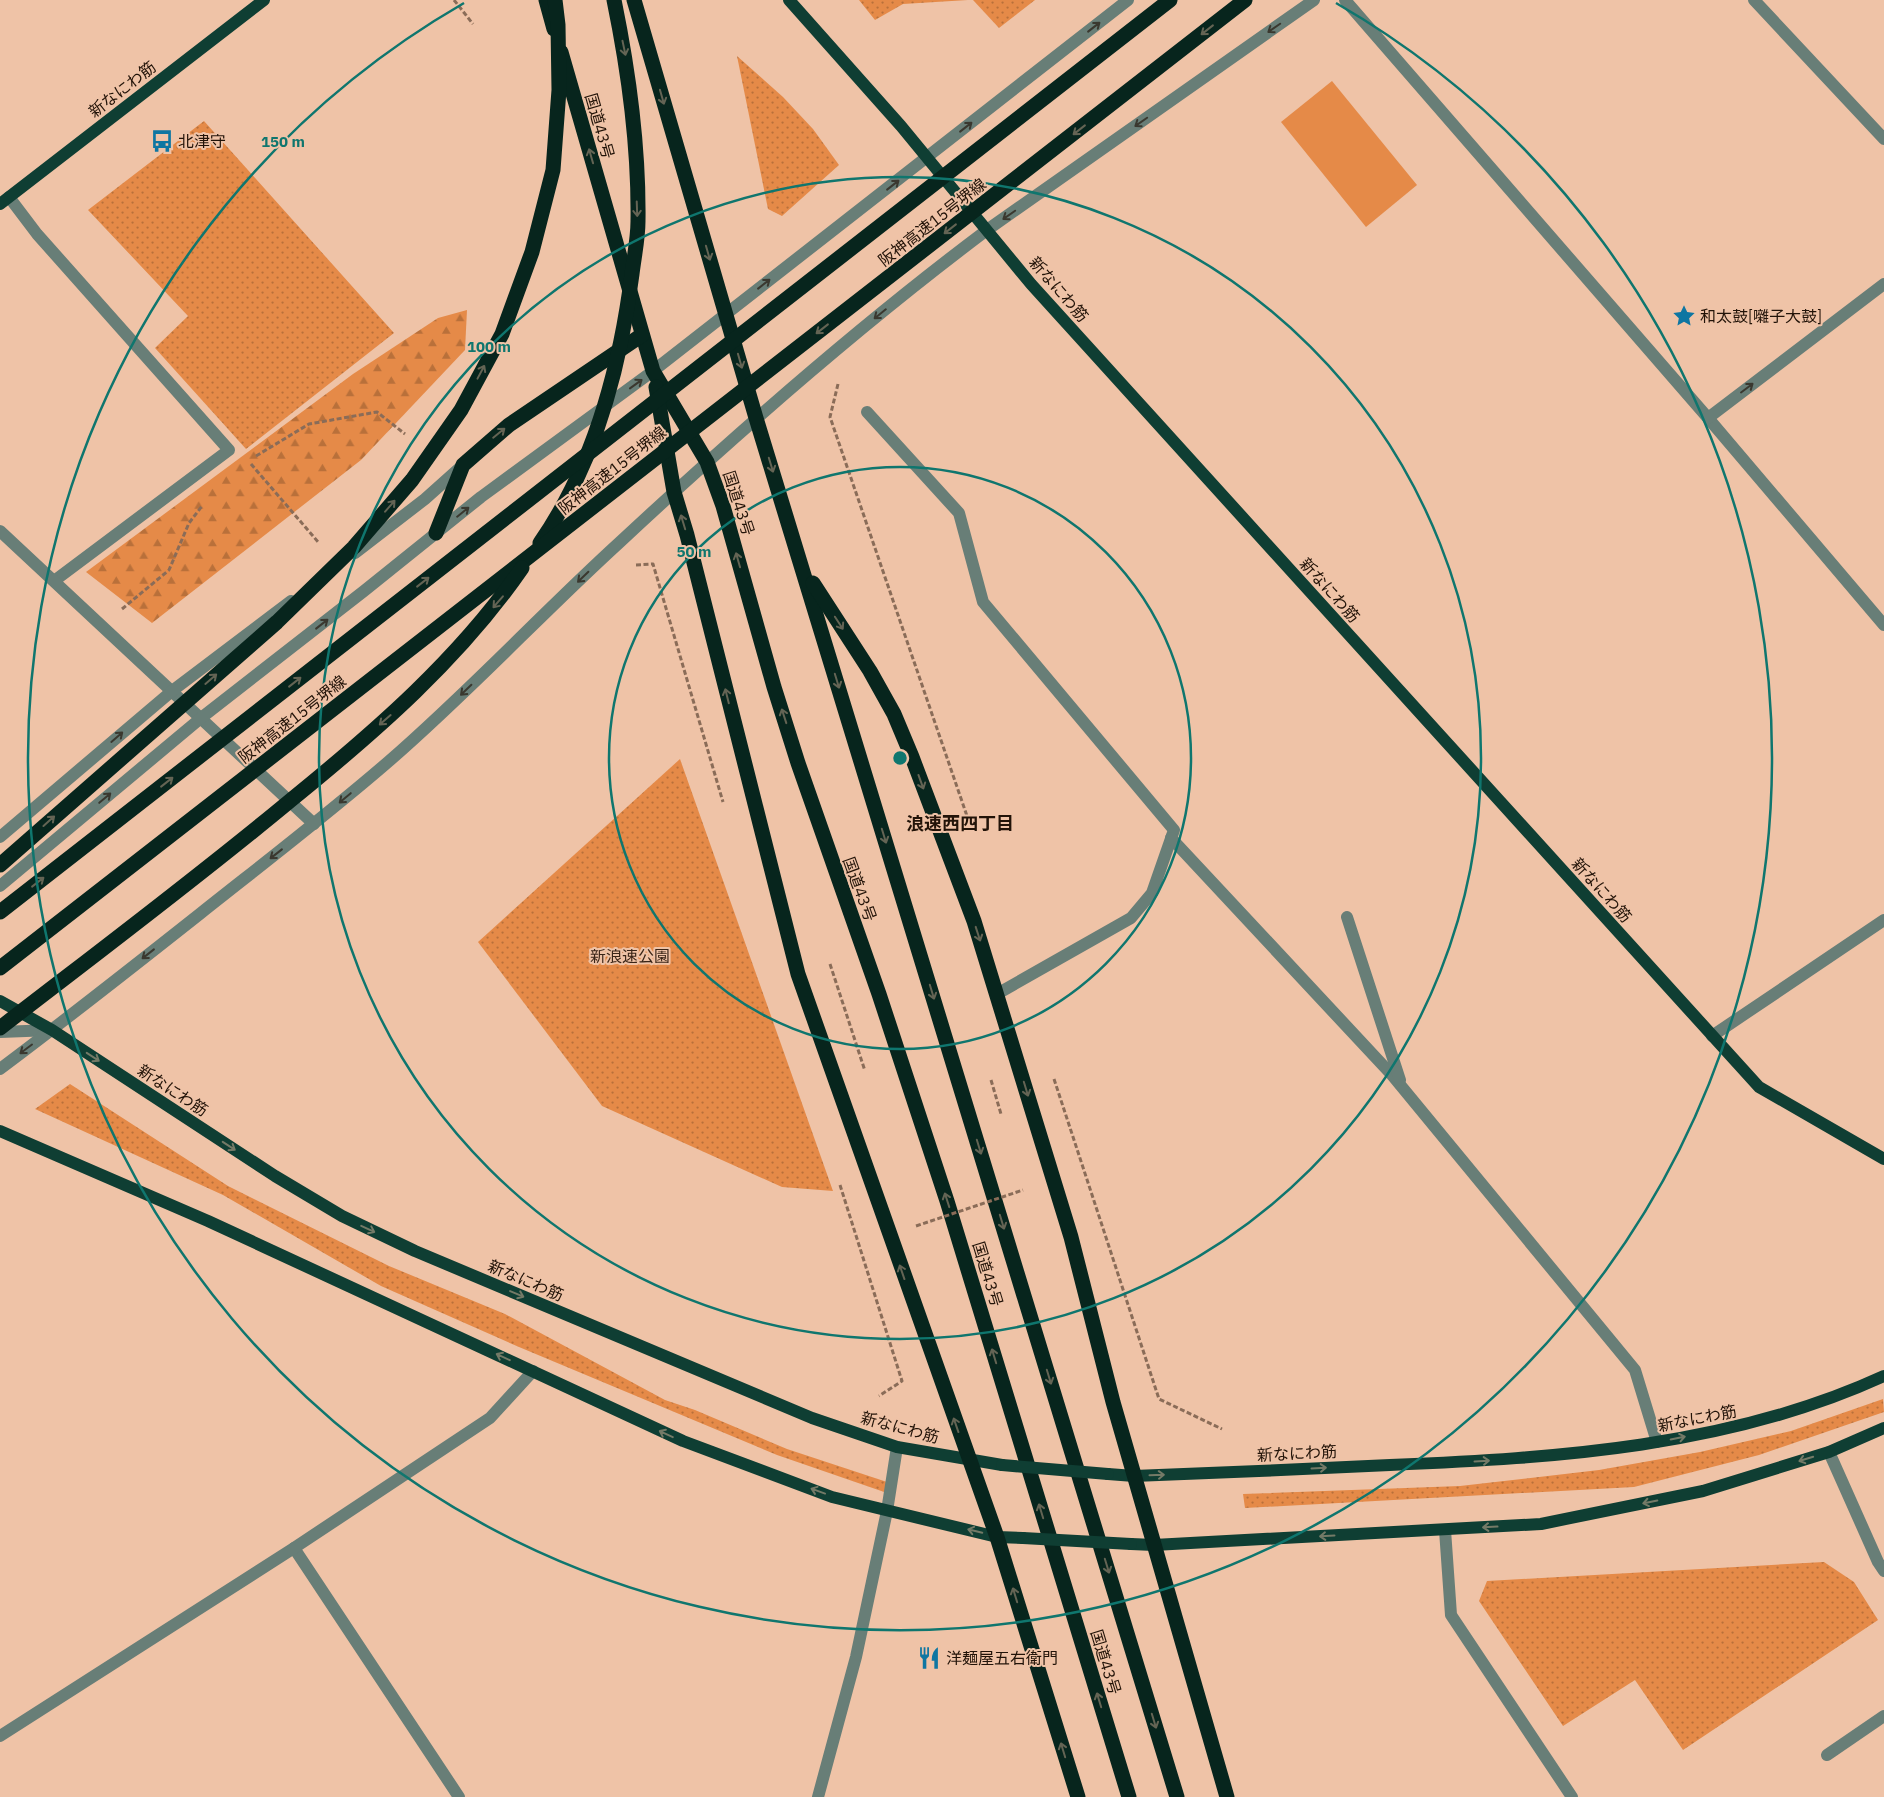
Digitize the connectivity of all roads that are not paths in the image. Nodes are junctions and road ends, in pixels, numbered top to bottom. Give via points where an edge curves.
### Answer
1 (264, 0) edge
2 (546, 0) edge
3 (555, 0) edge
4 (614, 0) edge
5 (634, 0) edge
6 (1128, 0) edge
7 (1170, 0) edge
8 (1245, 0) edge
9 (1314, 0) edge
10 (1345, 0) edge
11 (1754, 0) edge
12 (796, 2) edge
13 (1884, 139) edge
14 (928, 157) junction
15 (4, 201) edge
16 (987, 230) junction
17 (1884, 284) edge
18 (726, 314) junction
19 (642, 335) junction
20 (654, 371) junction
21 (867, 412) dead end
22 (756, 418) junction
23 (1708, 418) junction
24 (707, 462) junction
25 (463, 465) junction
26 (674, 492) junction
27 (0, 531) edge
28 (436, 533) junction
29 (802, 567) junction
30 (54, 581) junction
31 (1884, 625) edge
32 (172, 690) junction
33 (201, 718) junction
34 (314, 824) junction
35 (0, 837) edge
36 (1172, 838) junction
37 (0, 865) edge
38 (0, 886) edge
39 (0, 912) edge
40 (1347, 917) dead end
41 (1884, 920) edge
42 (0, 968) edge
43 (997, 994) junction
44 (0, 1001) edge
45 (0, 1030) edge
46 (52, 1030) junction
47 (1712, 1036) junction
48 (0, 1069) edge
49 (1402, 1087) junction
50 (0, 1131) edge
51 (1884, 1159) edge
52 (533, 1371) junction
53 (1884, 1376) edge
54 (1884, 1428) edge
55 (1657, 1442) junction
56 (897, 1447) junction
57 (1829, 1452) junction
58 (968, 1460) junction
59 (1134, 1476) junction
60 (887, 1511) junction
61 (1445, 1530) junction
62 (997, 1537) junction
63 (1154, 1545) junction
64 (294, 1548) junction
65 (1882, 1563) edge
66 (1884, 1716) edge
67 (0, 1736) edge
68 (1827, 1755) dead end
69 (458, 1797) edge
70 (818, 1797) edge
71 (1078, 1797) edge
72 (1129, 1797) edge
73 (1177, 1797) edge
74 (1227, 1797) edge
75 (1572, 1797) edge

1 - 15 main road, 新なにわ筋
19 -> 2 highway, 国道43号
37 -> 3 highway, bridge via 277,622 354,547 412,480 461,410 502,334 532,252 553,170 559,90
4 -> 45 highway, bridge via 626,56 635,142 638,223 614,380 588,455 551,527 504,595 452,655 396,710 254,831
5 -> 18 highway, 国道43号
14 -> 6 street
39 -> 7 highway, 阪神高速15号堺線, bridge
8 -> 42 highway, 阪神高速15号堺線, bridge
9 -> 16 street
10 - 23 street
11 - 13 street
12 - 14 main road, 新なにわ筋
14 - 16 main road, 新なにわ筋
18 -> 14 street
15 - 30 street via 229,450
16 -> 22 street
16 - 47 main road, 新なにわ筋 via 1031,284
23 -> 17 street
18 - 20 street
18 -> 22 highway, 国道43号
19 - 20 highway, 国道43号
25 -> 19 highway via 510,425
20 - 24 highway, 国道43号
20 - 26 highway
28 -> 20 street
21 - 36 street via 959,513 983,602 1174,830
22 - 24 street
22 -> 29 highway, 国道43号
23 - 31 street
24 - 26 street
72 -> 24 highway, 国道43号 via 947,1201 801,772 723,506
25 - 28 highway
25 - 32 street via 402,517
26 -> 34 street via 442,713
58 -> 26 highway via 798,974
27 - 30 street
33 -> 28 street
29 -> 43 highway via 894,714 974,922
29 -> 73 highway, 国道43号
30 - 32 street
32 - 33 street
35 -> 32 street
33 - 34 street
38 -> 33 street
34 -> 46 street
36 - 43 street via 1152,893 1131,918
36 - 49 street
40 - 49 street
41 - 47 street
43 -> 59 highway via 1071,1237
44 - 46 main road, 新なにわ筋
45 - 46 street
46 -> 48 street
46 -> 56 main road, 新なにわ筋 via 275,1176 342,1216 415,1251 812,1418
47 - 51 main road, 新なにわ筋 via 1759,1087
49 - 55 street via 1635,1370
52 -> 50 main road via 208,1221
60 -> 52 main road via 832,1497 682,1441
52 - 64 street via 490,1418
55 -> 53 main road, 新なにわ筋 via 1746,1424 1854,1390
54 - 57 main road
59 -> 55 main road, 新なにわ筋 via 1493,1460
56 - 58 main road, 新なにわ筋
56 - 60 street
57 -> 61 main road via 1703,1491 1551,1522
57 - 65 street
58 - 59 main road, 新なにわ筋, bridge
58 - 62 highway
59 - 63 highway
62 -> 60 main road
60 - 70 street via 856,1658
61 -> 63 main road
61 - 75 street via 1451,1615
62 - 63 main road, bridge
71 -> 62 highway
63 - 74 highway
64 - 67 street
64 - 69 street
66 - 68 street

